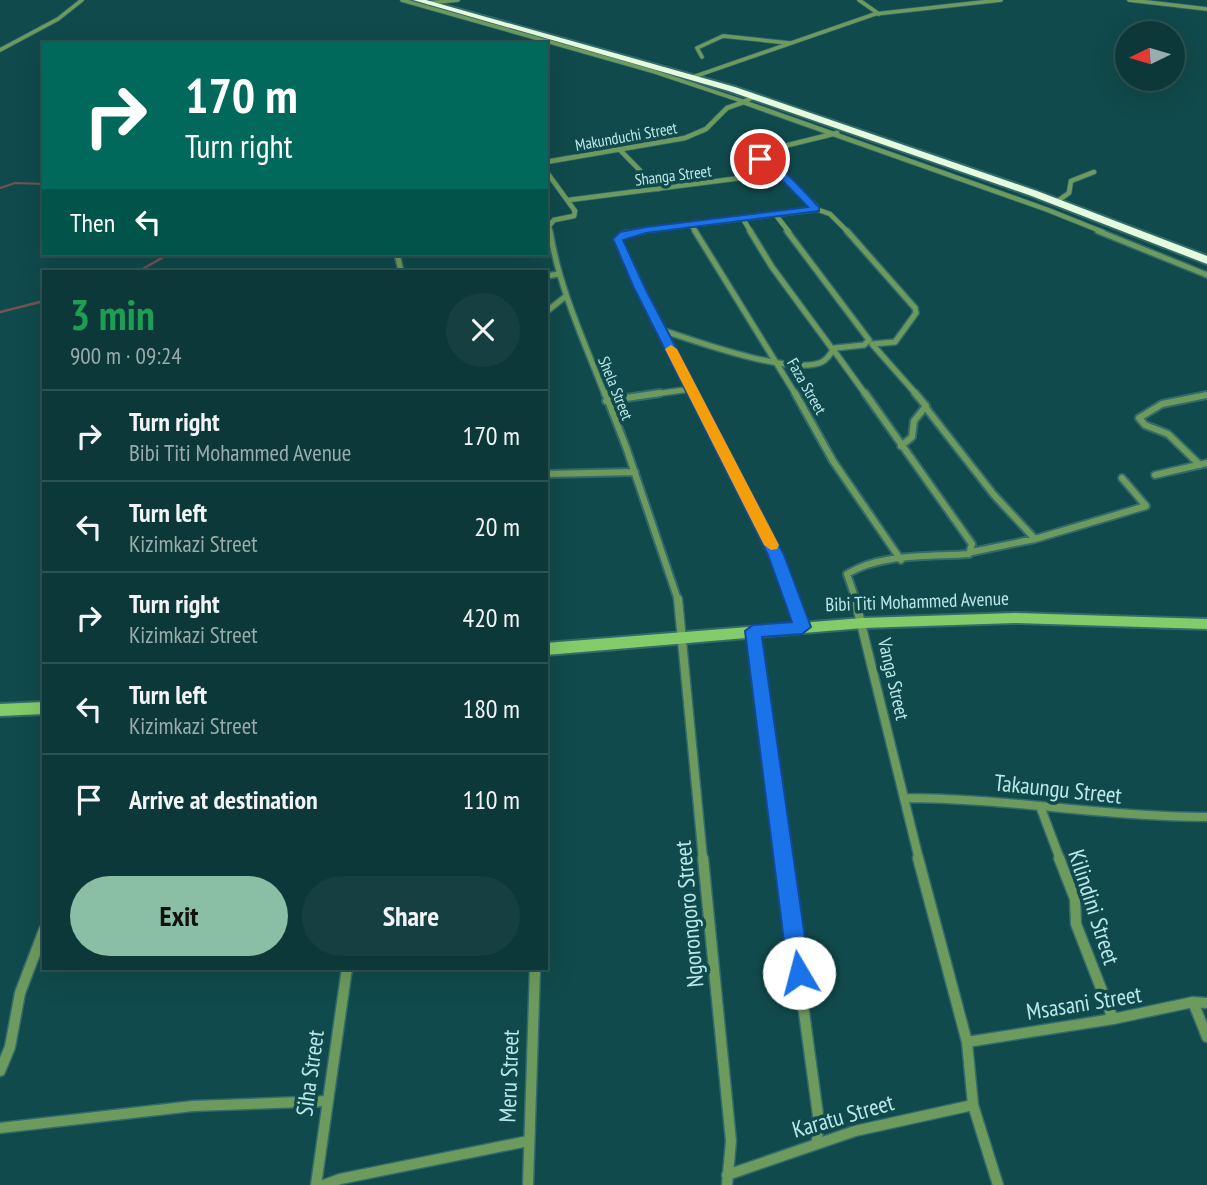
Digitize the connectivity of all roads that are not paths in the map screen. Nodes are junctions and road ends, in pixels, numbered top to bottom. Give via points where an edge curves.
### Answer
1 (82, 0) edge
2 (402, 0) edge
3 (417, 0) edge
4 (458, 0) edge
5 (859, 0) edge
6 (1001, 0) edge
7 (1129, 0) edge
8 (428, 3) junction
9 (1207, 9) edge
10 (879, 14) junction
11 (790, 43) junction
12 (0, 50) edge
13 (702, 57) dead end
14 (693, 77) junction
15 (755, 97) junction
16 (740, 102) junction
17 (841, 131) junction
18 (620, 150) junction
19 (548, 162) edge
20 (780, 173) junction
21 (1094, 173) dead end
22 (548, 174) edge
23 (658, 189) junction
24 (569, 201) junction
25 (1056, 202) junction
26 (816, 209) junction
27 (548, 214) edge
28 (775, 214) junction
29 (558, 219) junction
30 (743, 219) junction
31 (691, 225) junction
32 (1207, 260) edge
33 (559, 275) junction
34 (1207, 275) edge
35 (548, 276) edge
36 (566, 296) junction
37 (548, 310) edge
38 (662, 330) junction
39 (871, 342) junction
40 (833, 350) junction
41 (778, 362) junction
42 (691, 389) junction
43 (1207, 395) edge
44 (607, 401) junction
45 (926, 408) junction
46 (901, 446) junction
47 (1203, 464) edge
48 (635, 472) junction
49 (548, 474) edge
50 (1155, 475) dead end
51 (1122, 478) dead end
52 (1035, 540) junction
53 (971, 552) junction
54 (901, 560) junction
55 (863, 623) junction
56 (1207, 624) edge
57 (802, 627) junction
58 (753, 631) junction
59 (682, 638) junction
60 (548, 649) edge
61 (42, 708) edge
62 (0, 710) edge
63 (905, 798) junction
64 (1040, 806) junction
65 (1207, 817) edge
66 (42, 935) edge
67 (347, 970) edge
68 (535, 970) edge
69 (1193, 1002) junction
70 (1207, 1003) edge
71 (1113, 1019) junction
72 (1207, 1037) edge
73 (967, 1042) junction
74 (0, 1071) edge
75 (328, 1101) junction
76 (974, 1105) junction
77 (0, 1128) edge
78 (528, 1141) junction
79 (817, 1143) junction
80 (727, 1180) edge
81 (316, 1185) edge
82 (324, 1185) edge
83 (528, 1185) edge
84 (998, 1185) edge

1 - 12 street via 58,19
2 - 16 street via 652,71
3 - 8 highway
4 - 8 street
5 - 10 street
6 - 10 street
7 - 9 street
8 - 14 highway
10 - 11 street
11 - 13 street via 721,36 697,48
11 - 14 street
14 - 15 highway
15 - 16 street, Makunduchi Street
15 - 17 highway
16 - 17 street
16 - 18 street, Makunduchi Street via 701,132
17 - 20 street via 756,153
17 - 25 highway
17 - 34 street
18 - 19 street, Makunduchi Street
18 - 23 street
20 - 23 street, Shanga Street
20 - 26 street
21 - 25 street via 1071,181 1069,193
22 - 24 street
23 - 24 street, Shanga Street
24 - 29 street, Shela Street via 574,216
25 - 32 highway
26 - 28 street
26 - 39 street via 841,224 915,308 895,342
27 - 29 street
28 - 30 street
28 - 39 street
29 - 33 street, Shela Street via 550,226
30 - 31 street
30 - 40 street via 772,268
31 - 38 street via 618,237
31 - 41 street, Faza Street
33 - 35 street
33 - 36 street, Shela Street
36 - 37 street
36 - 44 street, Shela Street
38 - 41 street
38 - 42 street
39 - 40 street
39 - 45 street
40 - 41 street via 814,364
40 - 46 street
41 - 54 street, Faza Street via 833,461
42 - 44 street
42 - 57 street via 776,555
43 - 47 street via 1158,404 1139,418 1168,434
44 - 48 street, Shela Street
45 - 46 street via 914,421 912,437
45 - 52 street
46 - 53 street via 972,544
47 - 50 street
48 - 49 street
48 - 59 street, Shela Street via 675,585
51 - 52 street, Vanga Street via 1146,506
52 - 53 street, Vanga Street
53 - 54 street, Vanga Street
54 - 55 street, Vanga Street via 856,568 847,574
55 - 56 street, Bibi Titi Mohammed Avenue via 1015,618
55 - 57 street, Bibi Titi Mohammed Avenue
55 - 63 street, Vanga Street
57 - 58 street, Bibi Titi Mohammed Avenue
58 - 59 street, Bibi Titi Mohammed Avenue
58 - 79 street via 815,1093
59 - 60 street, Bibi Titi Mohammed Avenue
59 - 80 street, Ngorongoro Street via 730,1134
61 - 62 street
63 - 64 street, Takaungu Street
63 - 73 street, Vanga Street
64 - 65 street, Takaungu Street via 1147,817
64 - 71 street, Kilindini Street via 1075,899 1076,924
66 - 74 street via 23,982 11,1047
67 - 75 street, Siha Street
68 - 78 street, Meru Street
69 - 70 street, Msasani Street
69 - 71 street, Msasani Street
69 - 72 street
71 - 73 street, Msasani Street
73 - 76 street, Vanga Street
75 - 77 street via 193,1106
75 - 81 street, Siha Street
76 - 79 street, Karatu Street
76 - 84 street, Vanga Street
78 - 82 street
78 - 83 street, Meru Street
79 - 80 street, Karatu Street

